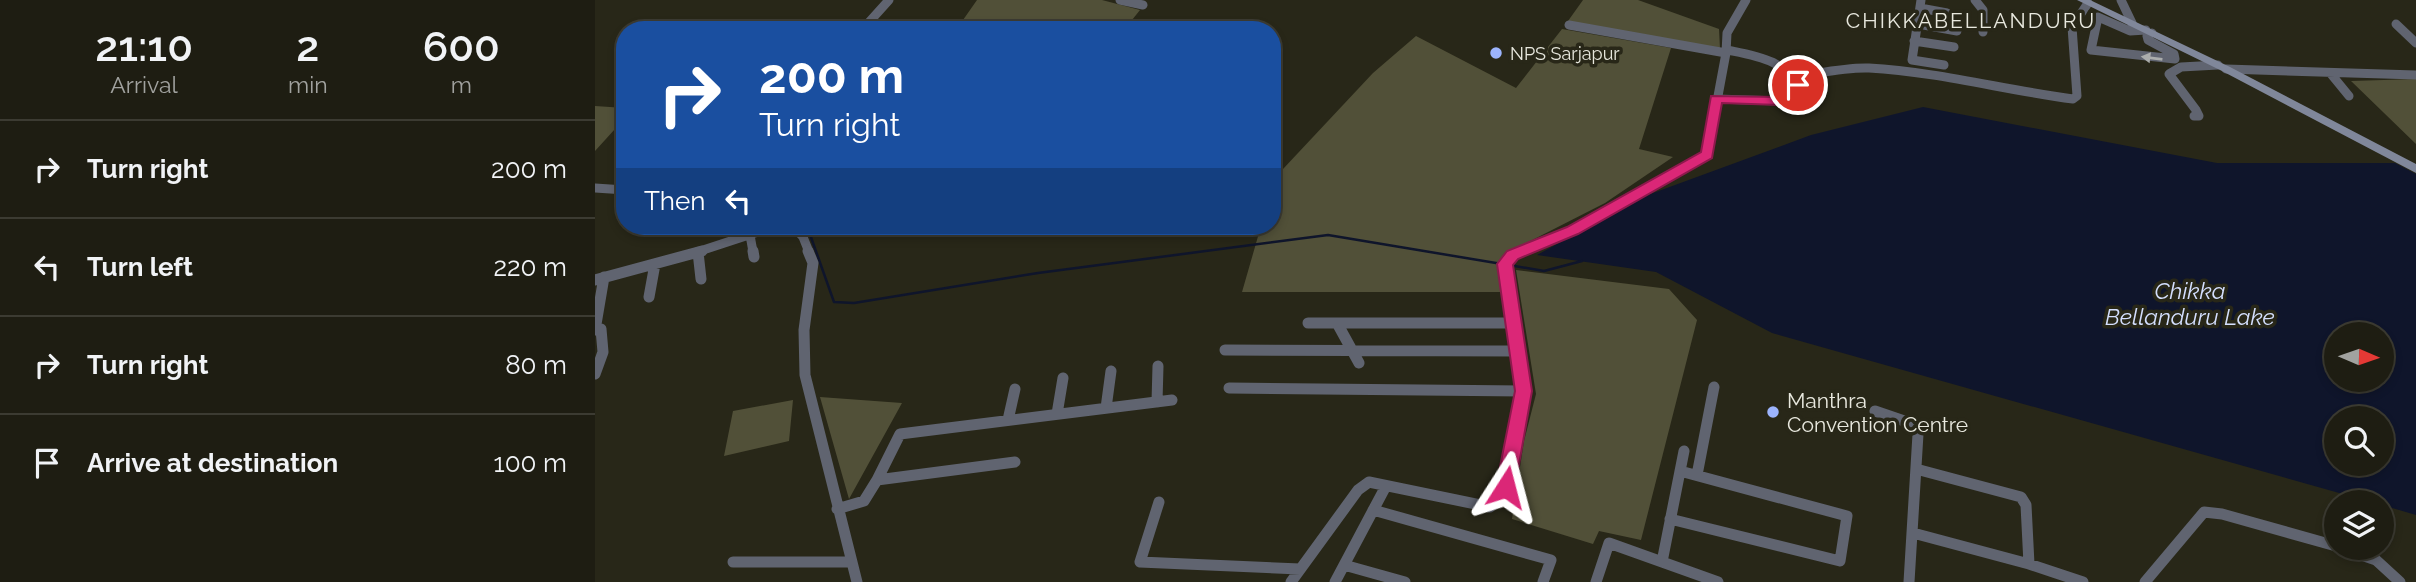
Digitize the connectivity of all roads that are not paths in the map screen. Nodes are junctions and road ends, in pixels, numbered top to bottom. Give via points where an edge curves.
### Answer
1 (889, 0) edge
2 (1120, 0) edge
3 (1746, 0) edge
4 (1975, 0) edge
5 (2122, 0) edge
6 (2085, 1) edge
7 (1921, 4) edge
8 (1143, 5) dead end
9 (1947, 13) dead end
10 (870, 21) edge
11 (2132, 23) junction
12 (2396, 23) dead end
13 (1918, 24) junction
14 (1569, 25) dead end
15 (1957, 31) dead end
16 (1983, 32) dead end
17 (2149, 32) junction
18 (1914, 41) junction
19 (2416, 43) edge
20 (1954, 47) dead end
21 (1727, 51) junction
22 (1944, 65) dead end
23 (2222, 67) junction
24 (2331, 74) junction
25 (2416, 75) edge
26 (1793, 77) junction
27 (2349, 96) dead end
28 (1716, 99) junction
29 (2194, 116) dead end
30 (2416, 169) edge
31 (595, 188) edge
32 (616, 189) edge
33 (750, 235) joint
34 (801, 235) edge
35 (698, 252) junction
36 (754, 257) dead end
37 (655, 264) junction
38 (600, 279) edge
39 (701, 279) dead end
40 (649, 297) dead end
41 (1308, 323) dead end
42 (1337, 323) junction
43 (1513, 323) junction
44 (595, 330) edge
45 (1225, 350) dead end
46 (1352, 350) junction
47 (1517, 351) junction
48 (1359, 363) dead end
49 (1158, 366) dead end
50 (1111, 371) dead end
51 (595, 374) edge
52 (1063, 377) dead end
53 (1714, 387) dead end
54 (1229, 388) dead end
55 (1015, 389) dead end
56 (1523, 391) junction
57 (1172, 400) dead end
58 (1157, 401) junction
59 (1106, 408) junction
60 (1875, 411) dead end
61 (1057, 414) junction
62 (1008, 419) junction
63 (1684, 451) dead end
64 (1015, 462) dead end
65 (1916, 469) junction
66 (1680, 471) junction
67 (1697, 475) junction
68 (877, 480) junction
69 (1386, 486) junction
70 (1159, 502) dead end
71 (837, 509) junction
72 (1373, 510) junction
73 (1670, 519) junction
74 (1913, 533) junction
75 (2324, 543) edge
76 (2376, 560) edge
77 (733, 562) dead end
78 (850, 562) junction
79 (1661, 562) junction
80 (2029, 564) junction
81 (1344, 565) junction
82 (1300, 569) junction
83 (857, 582) edge
84 (1291, 582) edge
85 (1335, 582) edge
86 (1405, 582) edge
87 (1543, 582) edge
88 (1597, 582) edge
89 (1718, 582) edge
90 (1909, 582) edge
91 (2080, 582) edge
92 (2145, 582) edge
93 (2400, 582) edge

1 - 10 street
2 - 8 street
3 - 21 street via 1727,33
4 - 16 street via 1983,10
5 - 11 street
6 - 11 main road
6 - 26 street via 2071,39 2077,96 2073,99 1866,68
7 - 9 street
7 - 13 street
11 - 17 main road
12 - 19 street
13 - 15 street
13 - 18 street
14 - 21 street
17 -> 17 street via 2147,38 2175,59 2090,48 2098,17 2130,31
17 - 23 main road
18 - 20 street
18 - 22 street via 1912,60
21 - 26 street via 1769,59
21 - 28 street
23 - 24 street
23 - 29 street via 2181,67 2169,75 2193,102 2199,116
23 - 30 main road
24 - 25 street
24 - 27 street
26 - 28 street via 1800,92 1796,98
28 - 43 street via 1707,155 1572,230 1513,255 1505,264
31 - 32 street
33 - 35 street
33 - 36 street
34 - 71 street via 813,263 804,330 805,375
35 - 37 street
35 - 39 street
37 - 38 street
37 - 40 street
38 - 44 street
41 - 42 street
42 - 43 street
42 - 46 street
43 - 47 street
44 - 51 street via 603,334 603,357
45 - 46 street
46 - 47 street
46 - 48 street
47 - 56 street
49 - 58 street
50 - 59 street
52 - 61 street
53 - 67 street
54 - 56 street
55 - 62 street
56 - 69 street via 1505,495 1499,502 1490,507
57 - 58 street
58 - 59 street
59 - 61 street
60 - 65 street via 1913,424 1918,434
61 - 62 street
62 - 68 street via 900,434
63 - 66 street
64 - 68 street
65 - 74 street
65 - 80 street via 2021,497 2026,505
66 - 67 street
66 - 73 street
67 - 73 street via 1847,516 1840,561
68 - 71 street via 864,500
69 - 72 street
69 - 82 street via 1362,485
70 - 82 street via 1140,562
71 - 78 street
72 - 81 street
72 - 87 street via 1551,560
73 - 79 street
74 - 80 street
74 - 90 street
75 - 92 street via 2204,512
76 - 93 street
77 - 78 street
78 - 83 street
79 - 88 street via 1609,543
79 - 89 street
80 - 91 street
81 - 85 street
81 - 86 street
82 - 84 street

